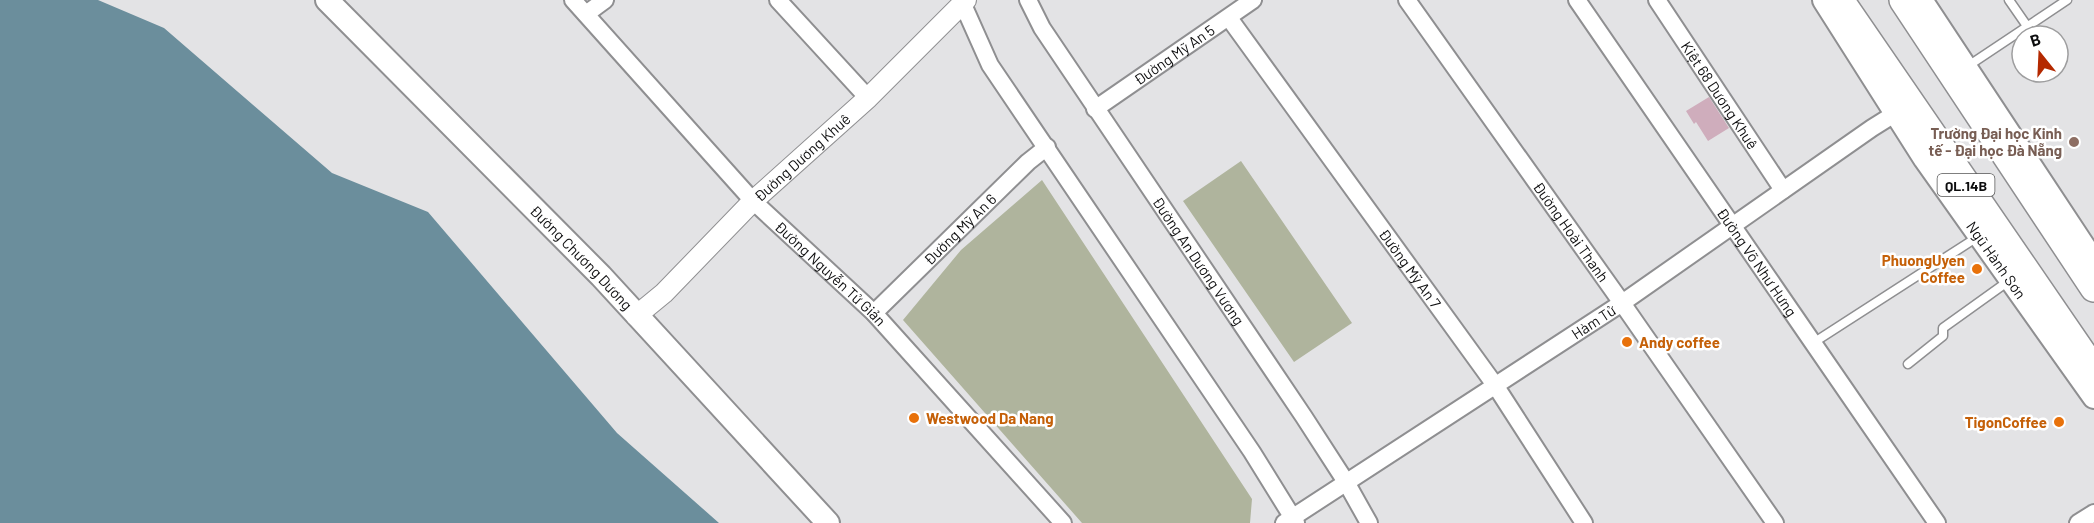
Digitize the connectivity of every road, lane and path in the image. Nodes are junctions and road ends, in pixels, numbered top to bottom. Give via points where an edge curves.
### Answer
1 (327, 0) edge
2 (573, 0) edge
3 (605, 0) edge
4 (777, 0) edge
5 (1028, 0) edge
6 (1253, 0) edge
7 (1407, 0) edge
8 (1577, 0) edge
9 (1657, 0) edge
10 (1824, 0) edge
11 (1840, 0) edge
12 (1903, 0) edge
13 (1921, 0) edge
14 (2008, 0) edge
15 (2067, 0) edge
16 (963, 1) edge
17 (586, 14) junction
18 (1229, 18) junction
19 (2026, 24) edge
20 (2030, 24) edge
21 (2010, 38) edge
22 (1960, 72) junction
23 (868, 98) junction
24 (1095, 109) junction
25 (1903, 109) junction
26 (1047, 147) junction
27 (1783, 190) junction
28 (753, 201) junction
29 (1732, 225) junction
30 (1980, 236) junction
31 (2094, 262) edge
32 (2011, 279) junction
33 (2094, 288) edge
34 (1622, 303) junction
35 (874, 313) junction
36 (636, 316) junction
37 (1813, 344) junction
38 (1908, 364) dead end
39 (2094, 370) edge
40 (1495, 385) junction
41 (2094, 397) edge
42 (1346, 482) junction
43 (2094, 513) edge
44 (1291, 521) edge
45 (828, 523) edge
46 (1062, 523) edge
47 (1369, 523) edge
48 (1584, 523) edge
49 (1775, 523) edge
50 (1937, 523) edge
51 (2079, 523) edge

1 - 36 main road, Đường Chương Dương
2 - 17 street, Đường Nguyễn Tử Giản
3 - 17 street
4 - 23 street
5 - 24 street, Đường An Dương Vương
6 - 18 street, Đường Mỹ An 5
7 - 34 street, Đường Hoài Thanh
8 - 29 street, Đường Võ Như Hưng
9 - 27 street, Kiệt 68 Dương Khuê
10 - 25 main road, Ngũ Hành Sơn
11 - 25 highway, Ngũ Hành Sơn / QL.14B
12 - 22 highway, QL.14B
13 - 22 main road
14 - 19 lane
15 - 20 lane
16 - 23 street, Đường Dương Khuê
16 - 26 street via 990,65
17 - 28 street, Đường Nguyễn Tử Giản
18 - 24 street, Đường Mỹ An 5
18 - 40 street, Đường Mỹ An 7
21 - 22 lane
22 - 31 main road
22 - 33 highway, QL.14B
23 - 28 street, Đường Dương Khuê
24 - 42 street, Đường An Dương Vương
25 - 27 street, Hàm Tử
25 - 30 main road, Ngũ Hành Sơn via 1925,159
25 - 39 highway, Ngũ Hành Sơn / QL.14B
26 - 35 street, Đường Mỹ An 6
26 - 44 street via 1252,452
27 - 29 street, Hàm Tử
28 - 35 street, Đường Nguyễn Tử Giản
28 - 36 street, Đường Dương Khuê via 664,293
29 - 34 street, Hàm Tử
29 - 37 street, Đường Võ Như Hưng
30 - 32 main road, Ngũ Hành Sơn
30 - 37 lane
32 - 38 lane via 1943,328 1943,336
32 - 41 main road, Ngũ Hành Sơn
34 - 40 street, Hàm Tử
34 - 49 street, Đường Hoài Thanh
35 - 46 street, Đường Nguyễn Tử Giản
36 - 45 main road, Đường Chương Dương
37 - 50 street, Đường Võ Như Hưng
40 - 42 street, Hàm Tử
40 - 48 street, Đường Mỹ An 7
42 - 44 street, Hàm Tử
42 - 47 street, Đường An Dương Vương
43 - 51 street

